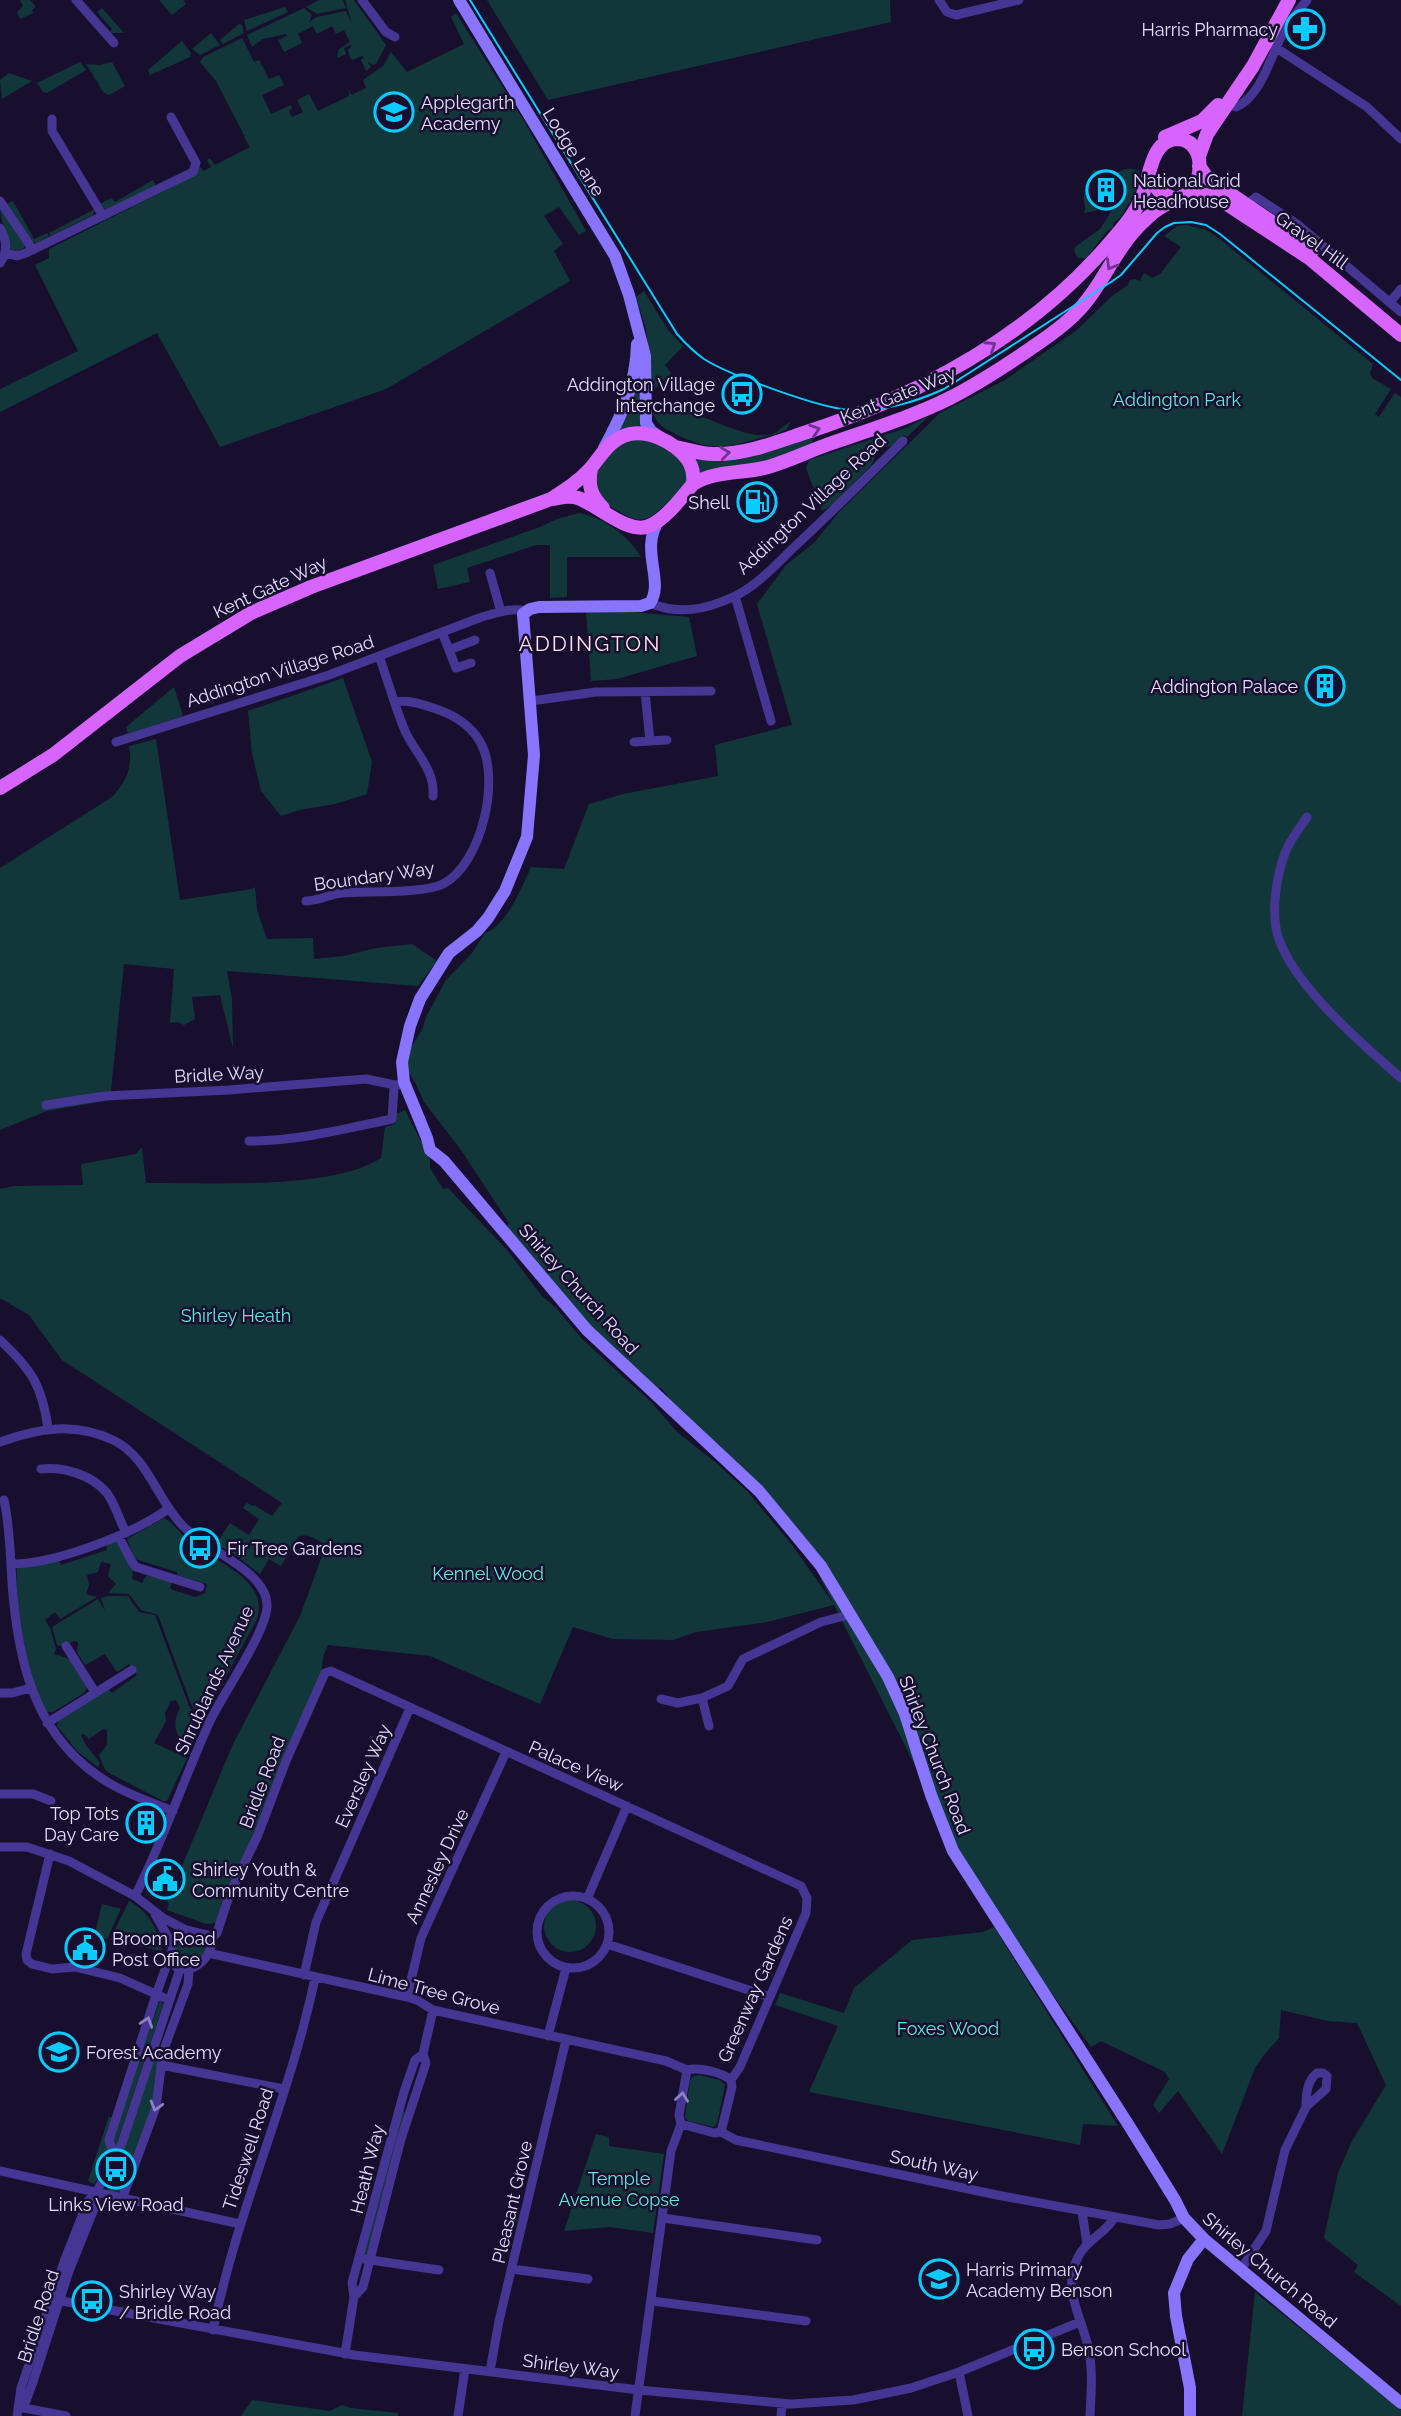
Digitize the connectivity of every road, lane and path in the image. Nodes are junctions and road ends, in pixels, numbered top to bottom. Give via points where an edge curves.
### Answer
1 (76, 0) edge
2 (362, 0) edge
3 (459, 0) edge
4 (939, 0) edge
5 (1019, 0) edge
6 (1278, 0) edge
7 (1289, 0) edge
8 (1307, 0) edge
9 (395, 37) dead end
10 (1272, 39) junction
11 (114, 43) dead end
12 (1231, 99) junction
13 (171, 117) dead end
14 (52, 119) dead end
15 (1400, 134) edge
16 (1158, 151) junction
17 (1199, 161) junction
18 (1149, 177) junction
19 (1191, 192) junction
20 (1174, 199) junction
21 (0, 201) edge
22 (1250, 202) junction
23 (103, 216) junction
24 (0, 229) edge
25 (33, 250) junction
26 (5, 253) junction
27 (0, 263) edge
28 (1401, 289) edge
29 (1390, 302) junction
30 (1401, 312) edge
31 (1401, 323) edge
32 (638, 332) junction
33 (1401, 335) edge
34 (646, 414) junction
35 (906, 416) junction
36 (842, 420) junction
37 (903, 441) dead end
38 (669, 444) junction
39 (696, 452) junction
40 (595, 463) junction
41 (693, 484) junction
42 (551, 499) junction
43 (608, 513) junction
44 (659, 520) junction
45 (628, 526) junction
46 (650, 552) junction
47 (490, 573) dead end
48 (735, 596) junction
49 (650, 603) junction
50 (525, 611) junction
51 (501, 612) junction
52 (442, 632) junction
53 (475, 640) dead end
54 (449, 650) junction
55 (379, 656) junction
56 (471, 663) dead end
57 (711, 691) dead end
58 (645, 692) junction
59 (531, 701) junction
60 (395, 702) junction
61 (771, 721) dead end
62 (122, 738) dead end
63 (667, 740) dead end
64 (650, 741) junction
65 (634, 742) dead end
66 (0, 788) edge
67 (433, 796) dead end
68 (1307, 817) dead end
69 (306, 901) dead end
70 (1401, 1078) edge
71 (399, 1084) junction
72 (409, 1096) junction
73 (46, 1105) dead end
74 (393, 1105) junction
75 (249, 1141) dead end
76 (0, 1340) edge
77 (48, 1428) junction
78 (0, 1442) edge
79 (41, 1468) dead end
80 (4, 1500) dead end
81 (168, 1509) junction
82 (122, 1535) junction
83 (12, 1564) junction
84 (200, 1587) dead end
85 (852, 1614) junction
86 (66, 1646) dead end
87 (132, 1670) dead end
88 (325, 1673) joint
89 (31, 1688) junction
90 (95, 1692) junction
91 (0, 1693) edge
92 (702, 1698) junction
93 (661, 1699) dead end
94 (410, 1708) junction
95 (47, 1723) junction
96 (709, 1726) dead end
97 (506, 1752) junction
98 (0, 1794) edge
99 (51, 1801) dead end
100 (627, 1806) junction
101 (173, 1811) junction
102 (0, 1847) edge
103 (50, 1854) junction
104 (135, 1896) junction
105 (807, 1898) joint
106 (587, 1899) junction
107 (155, 1913) junction
108 (186, 1930) junction
109 (211, 1939) junction
110 (607, 1944) junction
111 (173, 1946) junction
112 (208, 1953) junction
113 (171, 1959) junction
114 (566, 1968) junction
115 (184, 1970) junction
116 (304, 1975) junction
117 (315, 1978) junction
118 (156, 1995) junction
119 (407, 1997) junction
120 (770, 1997) junction
121 (169, 2000) junction
122 (433, 2010) junction
123 (548, 2036) junction
124 (566, 2040) junction
125 (423, 2054) junction
126 (161, 2065) junction
127 (687, 2070) junction
128 (731, 2080) junction
129 (284, 2089) junction
130 (400, 2106) junction
131 (1306, 2107) dead end
132 (410, 2109) junction
133 (681, 2124) junction
134 (721, 2132) junction
135 (117, 2155) junction
136 (0, 2171) edge
137 (96, 2193) junction
138 (122, 2199) junction
139 (1082, 2212) junction
140 (1114, 2217) junction
141 (663, 2218) junction
142 (1184, 2218) junction
143 (240, 2224) junction
144 (1204, 2239) junction
145 (817, 2241) dead end
146 (1087, 2244) junction
147 (359, 2257) junction
148 (370, 2260) junction
149 (512, 2269) junction
150 (1241, 2269) junction
151 (439, 2270) dead end
152 (588, 2279) dead end
153 (354, 2297) junction
154 (55, 2300) junction
155 (652, 2301) junction
156 (806, 2320) dead end
157 (1080, 2322) junction
158 (213, 2330) junction
159 (345, 2354) junction
160 (465, 2369) junction
161 (490, 2371) junction
162 (959, 2372) junction
163 (639, 2390) junction
164 (1401, 2403) edge
165 (782, 2404) junction
166 (18, 2412) edge
167 (66, 2416) edge
168 (458, 2416) edge
169 (635, 2416) edge
170 (781, 2416) edge
171 (968, 2416) edge
172 (1090, 2416) edge
173 (1190, 2416) edge

1 - 11 street
2 - 9 street
3 - 32 street, Lodge Lane via 605,236 621,271
4 - 5 street via 947,12 956,15
6 - 10 main road
7 - 10 main road
8 - 10 street
10 - 12 main road
10 - 15 street
12 - 16 main road via 1225,97 1202,121 1166,137
12 - 17 main road via 1207,134
13 - 23 street via 195,161 195,170
14 - 23 street via 52,131
16 - 17 main road via 1180,139 1193,145
16 - 18 main road
17 - 19 main road
17 - 22 main road, Gravel Hill via 1208,178
18 - 20 main road via 1159,191
36 -> 18 main road, Kent Gate Way via 937,378 1033,316 1081,276 1121,230 1140,203
19 - 20 main road
19 - 33 main road, Gravel Hill via 1216,197 1309,258
20 -> 35 main road, Kent Gate Way via 1134,231 1090,297 1066,322 999,370
21 - 25 street
22 - 29 street, Gravel Hill via 1260,198 1281,212
22 - 31 main road, Gravel Hill
23 - 25 street
24 - 26 street via 6,240
25 - 26 street via 17,256
26 - 27 street
28 - 29 street
29 - 30 street, Gravel Hill
32 - 34 street, Lodge Lane via 647,368
32 - 40 street, Lodge Lane via 629,399
34 - 38 street via 650,431
34 - 39 street via 659,430
35 - 36 main road via 856,423
35 - 41 main road, Kent Gate Way via 770,466 706,476
39 -> 36 main road, Kent Gate Way via 710,455 754,448
37 - 48 street, Addington Village Road via 882,455 781,560
38 - 39 main road, Kent Gate Way
38 - 40 main road via 645,433 630,434 612,442
38 - 41 main road via 693,467
40 - 42 main road
40 - 43 main road via 590,490
41 - 44 main road
42 - 43 main road via 570,496
42 - 66 main road, Kent Gate Way via 251,613 180,656 54,755
43 - 45 main road
44 - 45 main road via 648,527
44 - 46 street via 652,530
45 - 46 street
46 - 49 street via 655,592
47 - 51 street
48 - 49 street, Addington Village Road via 690,611
48 - 61 street
49 - 50 street, Addington Village Road
50 - 51 street, Addington Village Road
50 - 59 street
51 - 52 street, Addington Village Road
52 - 54 street
52 - 55 street, Addington Village Road
53 - 54 street
54 - 56 street via 456,668
55 - 60 street
55 - 62 street, Addington Village Road via 248,702
57 - 58 street
58 - 59 street via 582,693
58 - 64 street
59 - 71 street via 533,776 523,849 488,918 449,953 420,999
60 - 67 street via 405,731 427,767
60 - 69 street, Boundary Way via 409,701 448,713 479,739 487,760 489,794 477,840 443,884 339,893
63 - 64 street
64 - 65 street
68 - 70 street via 1285,852 1274,903 1276,929 1286,957 1359,1042
71 - 72 street, Shirley Church Road
71 - 73 street, Bridle Way via 366,1079 105,1096
71 - 74 street
72 - 74 street
72 - 85 street, Shirley Church Road via 427,1138 439,1146 444,1161 587,1330 759,1491 821,1566
74 - 75 street via 392,1119 319,1135
76 - 77 street via 35,1379
77 - 78 street, Shrublands Avenue
77 - 81 street, Shrublands Avenue via 86,1431 125,1447 141,1463
79 - 82 street via 62,1468 100,1487 109,1497
80 - 83 street
81 - 82 street
81 - 101 street, Shrublands Avenue via 190,1533 252,1577 263,1591 267,1607 262,1625 211,1719
82 - 83 street via 39,1562
82 - 84 street via 136,1567
83 - 89 street via 19,1643
85 - 92 street via 821,1622 743,1659 728,1686
85 - 142 street, Shirley Church Road via 905,1714 953,1851
86 - 90 street
87 - 90 street
88 - 94 street, Palace View via 331,1671
88 - 109 street, Bridle Road
89 - 91 street
89 - 95 street
90 - 95 street
92 - 93 street via 678,1703
92 - 96 street
94 - 97 street, Palace View
94 - 116 street, Eversley Way via 316,1922
95 - 101 street via 99,1776
97 - 100 street, Palace View
97 - 119 street, Annesley Drive via 421,1938
98 - 99 street via 33,1794
100 - 105 street, Palace View via 792,1881
100 - 106 street
101 - 104 street, Shrublands Avenue
102 - 103 street via 27,1847
103 - 104 street
103 - 118 street via 27,1959 52,1969 75,1968 120,1978
104 - 107 street
105 - 120 street, Greenway Gardens via 806,1913
106 - 110 street via 608,1923
106 - 114 street via 558,1899 538,1922 542,1951
107 - 108 street
107 - 111 street
108 - 109 street
108 - 111 street
109 - 112 street, Bridle Road
110 - 114 street via 588,1965
110 - 120 street
111 - 113 street
112 - 115 street, Bridle Road via 196,1967
112 - 116 street, Lime Tree Grove
113 - 115 street
113 - 118 street
114 - 123 street
115 - 121 street, Bridle Road
115 - 126 street via 188,1984 168,2032
116 - 117 street, Lime Tree Grove
117 - 119 street, Lime Tree Grove
117 - 129 street, Tideswell Road
118 - 121 street
135 -> 118 street via 109,2140
119 - 122 street, Lime Tree Grove
120 - 128 street, Greenway Gardens
121 - 135 street, Bridle Road
122 - 123 street, Lime Tree Grove
122 - 125 street, Heath Way
123 - 124 street, Lime Tree Grove
124 - 127 street, Lime Tree Grove via 666,2061
124 - 149 street, Pleasant Grove
125 - 130 street, Heath Way via 415,2060
125 - 132 street, Heath Way via 426,2063
126 - 129 street
126 -> 138 street via 156,2107
127 - 128 street, Lime Tree Grove
133 -> 127 street
128 - 134 street, Greenway Gardens
129 - 143 street, Tideswell Road
130 - 132 street
130 - 147 street, Heath Way
131 - 150 street via 1285,2150 1266,2231
132 - 148 street, Heath Way
133 - 134 street, South Way
133 - 141 street via 672,2144
134 - 139 street, South Way via 736,2140
135 - 137 street, Bridle Road
136 - 137 street
137 - 138 street
137 - 154 street, Bridle Road via 86,2205
138 - 143 street
139 - 140 street, South Way
139 - 146 street
140 - 142 street, South Way via 1159,2225
140 - 146 street
141 - 145 street
141 - 155 street
142 - 144 street, Shirley Church Road
143 - 158 street, Tideswell Road
144 - 150 street, Shirley Church Road
144 - 173 street via 1192,2252 1174,2290 1190,2388
146 - 157 street via 1076,2261 1071,2282
147 - 148 street
147 - 153 street, Heath Way via 352,2283
148 - 151 street
148 - 153 street, Heath Way via 363,2287
149 - 152 street
149 - 161 street, Pleasant Grove
150 - 164 street, Shirley Church Road
153 - 159 street, Heath Way
154 - 158 street, Shirley Way
154 - 166 street, Bridle Road via 28,2397
155 - 156 street
155 - 163 street
157 - 162 street, Shirley Way
157 - 172 street via 1091,2365
158 - 159 street, Shirley Way
159 - 160 street, Shirley Way
160 - 161 street, Shirley Way
160 - 168 street
161 - 163 street, Shirley Way
162 - 165 street, Shirley Way via 882,2396
162 - 171 street
163 - 165 street, Shirley Way
163 - 169 street
165 - 170 street
166 - 167 street

